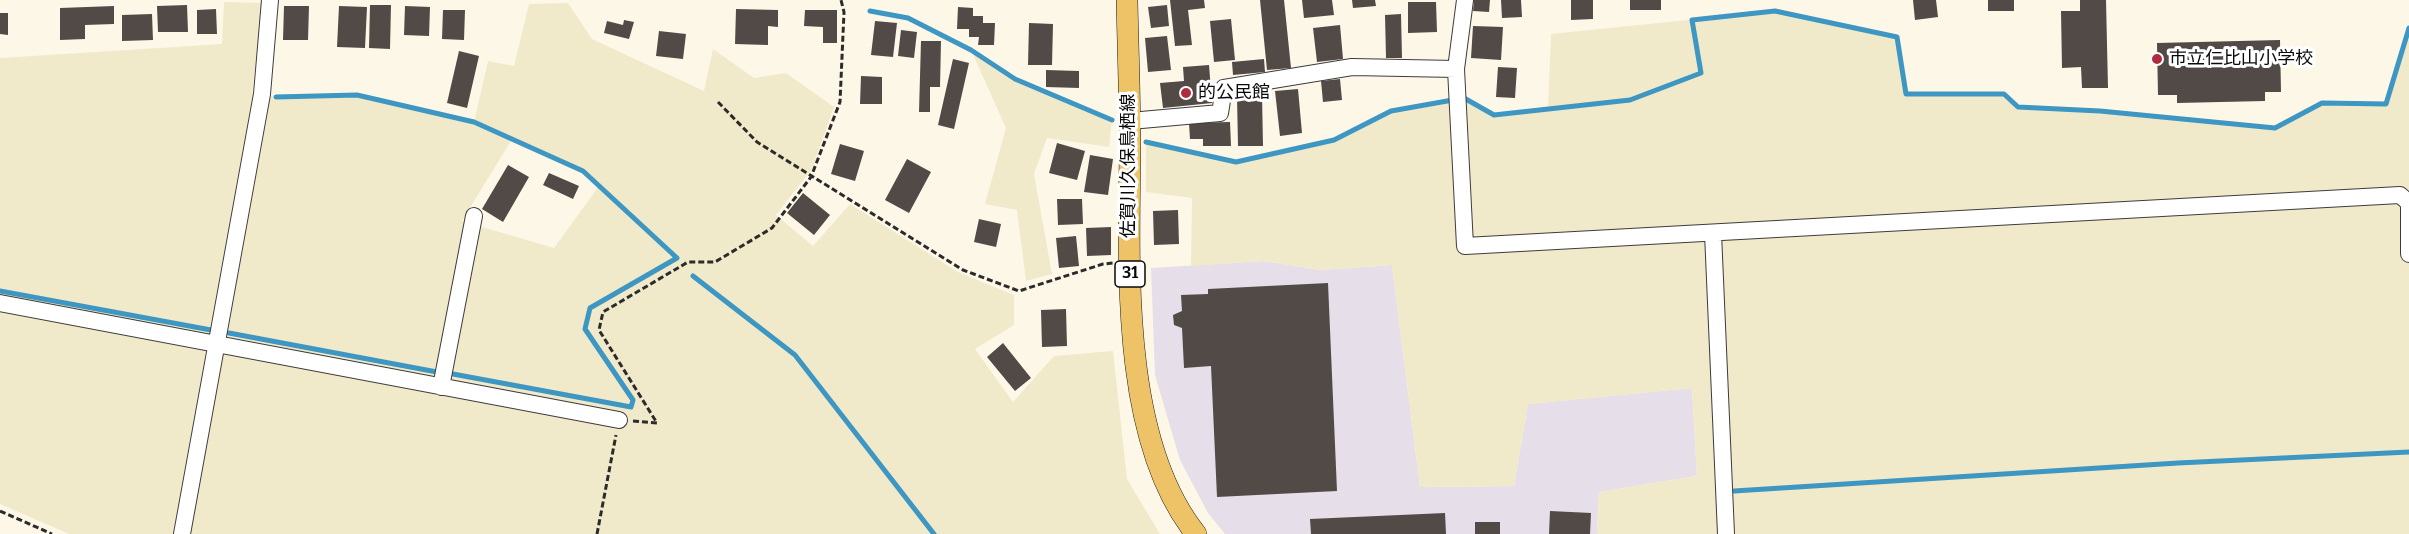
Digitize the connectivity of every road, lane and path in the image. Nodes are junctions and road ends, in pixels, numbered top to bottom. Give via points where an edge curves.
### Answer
1 (270, 0) edge
2 (841, 0) edge
3 (1127, 0) edge
4 (1465, 0) edge
5 (1456, 69) junction
6 (718, 102) dead end
7 (1130, 121) junction
8 (811, 177) junction
9 (474, 216) dead end
10 (1713, 232) junction
11 (2409, 254) edge
12 (1129, 263) junction
13 (0, 303) edge
14 (217, 345) junction
15 (441, 387) junction
16 (619, 420) junction
17 (0, 512) edge
18 (52, 534) edge
19 (182, 534) edge
20 (597, 534) edge
21 (1196, 534) edge
22 (1726, 534) edge

1 - 14 street via 262,94
2 - 8 path via 844,12 840,102
3 - 7 main road, 佐賀川久保鳥栖線 / 31
4 - 5 street
5 - 7 street via 1352,67 1224,88 1220,113
5 - 10 street via 1465,246
6 - 8 path via 757,142
7 - 12 main road, 佐賀川久保鳥栖線 / 31
8 - 12 path via 963,270 1019,291 1103,264
8 - 16 path via 772,228 715,262 688,262 603,312 599,330 657,423
9 - 15 street
10 - 11 street via 2400,195 2409,202
10 - 22 street
12 - 21 main road, 佐賀川久保鳥栖線 / 31 via 1136,376 1158,470
13 - 14 street
14 - 15 street
14 - 19 street
15 - 16 street
16 - 20 path
17 - 18 path

